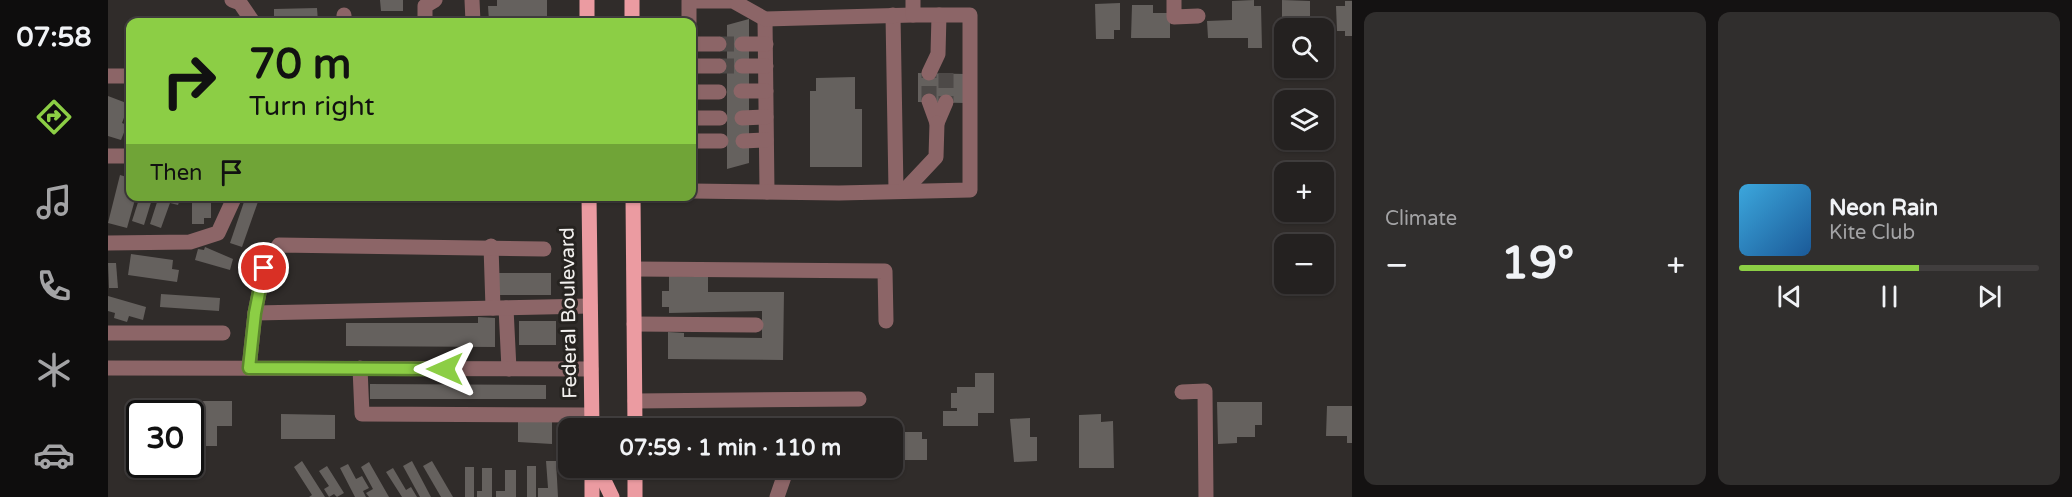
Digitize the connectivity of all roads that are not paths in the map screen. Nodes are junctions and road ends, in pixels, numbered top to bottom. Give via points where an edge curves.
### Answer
1 (232, 0) edge
2 (435, 0) edge
3 (472, 0) edge
4 (587, 0) edge
5 (632, 0) edge
6 (1174, 0) edge
7 (913, 7) edge
8 (892, 15) junction
9 (939, 15) junction
10 (1198, 16) dead end
11 (250, 18) edge
12 (425, 18) edge
13 (473, 18) edge
14 (587, 18) edge
15 (633, 18) edge
16 (689, 18) edge
17 (765, 19) junction
18 (696, 44) edge
19 (719, 44) tunnel mouth
20 (742, 44) tunnel mouth
21 (766, 44) junction
22 (938, 54) junction
23 (696, 66) edge
24 (720, 66) tunnel mouth
25 (742, 66) tunnel mouth
26 (766, 66) junction
27 (929, 73) tunnel mouth
28 (945, 73) tunnel mouth
29 (108, 76) edge
30 (126, 76) edge
31 (741, 91) dead end
32 (766, 91) junction
33 (696, 92) edge
34 (719, 92) dead end
35 (929, 101) tunnel mouth
36 (945, 102) tunnel mouth
37 (766, 117) junction
38 (696, 118) edge
39 (720, 118) dead end
40 (742, 118) dead end
41 (937, 123) junction
42 (766, 140) junction
43 (696, 141) edge
44 (721, 141) dead end
45 (743, 141) dead end
46 (108, 156) edge
47 (126, 156) edge
48 (696, 191) edge
49 (900, 191) junction
50 (767, 192) junction
51 (232, 201) edge
52 (589, 201) edge
53 (633, 201) edge
54 (108, 243) edge
55 (491, 246) junction
56 (544, 249) dead end
57 (634, 269) junction
58 (590, 306) junction
59 (500, 308) junction
60 (255, 313) junction
61 (886, 321) dead end
62 (634, 324) junction
63 (756, 325) dead end
64 (108, 333) edge
65 (223, 333) dead end
66 (108, 368) edge
67 (249, 368) junction
68 (360, 368) junction
69 (509, 369) junction
70 (591, 369) junction
71 (1182, 392) dead end
72 (860, 399) dead end
73 (635, 401) junction
74 (591, 418) edge
75 (635, 418) edge
76 (558, 421) edge
77 (592, 478) edge
78 (603, 478) edge
79 (635, 478) edge
80 (784, 478) edge
81 (592, 497) edge
82 (612, 497) edge
83 (635, 497) edge
84 (777, 497) edge
85 (1206, 497) edge

1 - 11 street via 240,3
2 - 12 street via 425,6
3 - 13 street
4 - 14 main road
5 - 15 main road
6 - 10 street via 1174,17
7 - 8 street
7 - 9 street
8 - 17 street
8 - 49 street
9 - 22 street
9 - 49 street via 970,15 970,190
16 - 17 street via 689,1 733,1
17 - 21 street
18 - 19 street
20 - 21 street
21 - 26 street
22 - 27 street
22 - 28 street
23 - 24 street
25 - 26 street
26 - 32 street
29 - 30 street
31 - 32 street
32 - 37 street
33 - 34 street
35 - 41 street
36 - 41 street
37 - 40 street
37 - 42 street
38 - 39 street
41 - 49 street via 936,157
42 - 45 street
42 - 50 street
43 - 44 street
46 - 47 street
48 - 50 street
49 - 50 street
51 - 54 street via 218,233 190,242
52 - 58 main road, Federal Boulevard
53 - 57 main road
55 - 56 street
55 - 59 street
55 - 60 street via 279,244 264,268
57 - 61 street via 885,271
57 - 62 main road
58 - 59 street
58 - 70 main road, Federal Boulevard
59 - 60 street
59 - 69 street
60 - 67 street
62 - 63 street
62 - 73 main road
64 - 65 street
66 - 67 street
67 - 68 street
68 - 69 street
68 - 76 street via 362,414
69 - 70 street
70 - 74 main road, Federal Boulevard
71 - 85 street via 1205,391
72 - 73 street
73 - 75 main road
77 - 81 main road
78 - 82 main road
79 - 83 main road
80 - 84 street

